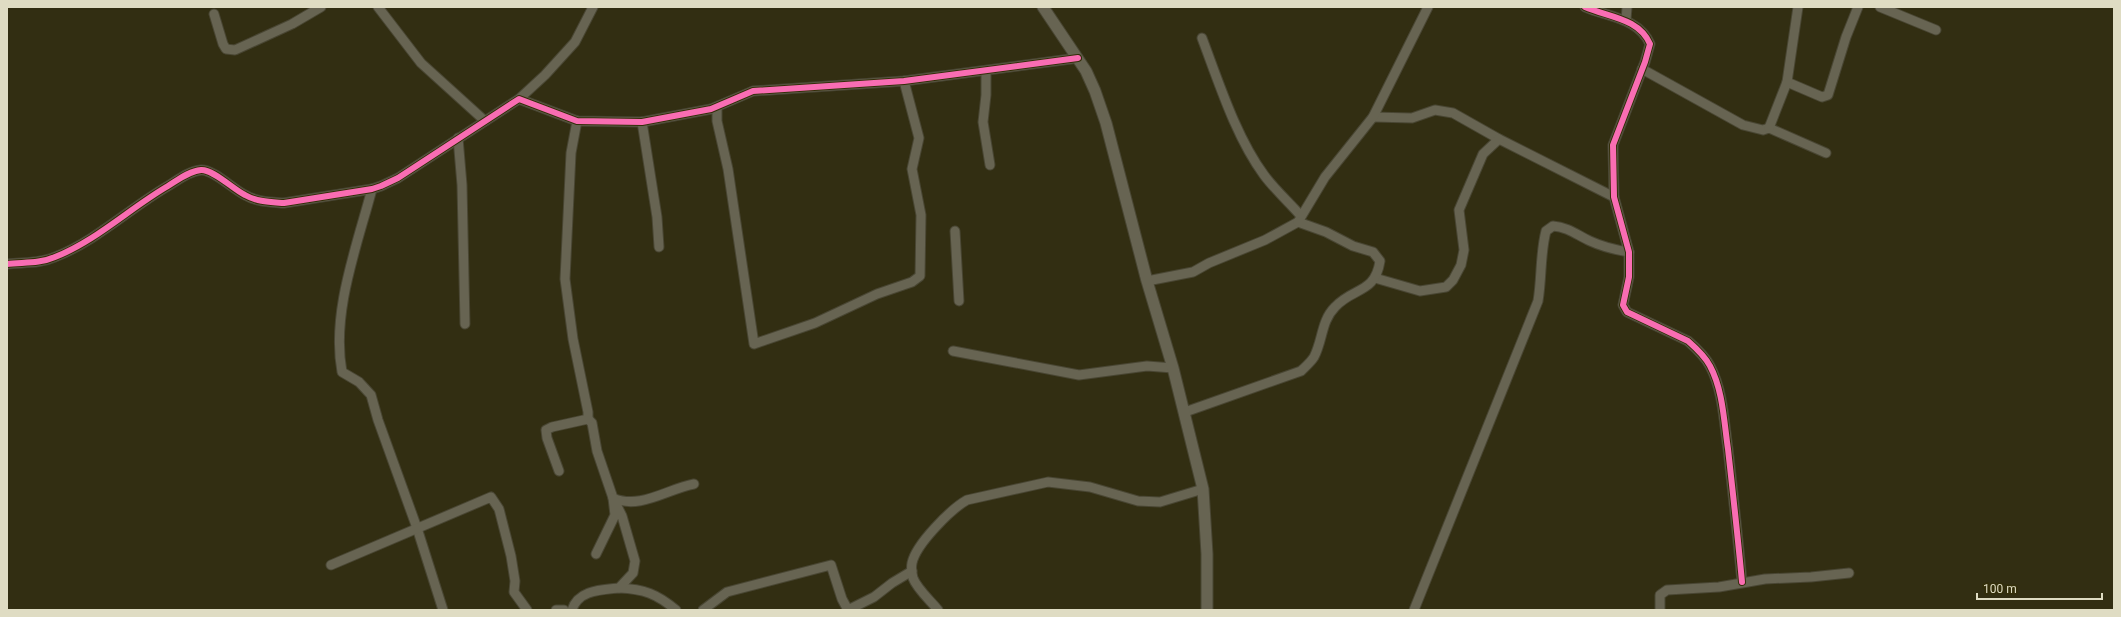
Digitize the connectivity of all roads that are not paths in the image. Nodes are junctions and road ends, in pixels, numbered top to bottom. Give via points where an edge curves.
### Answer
1 (321, 7) edge
2 (378, 7) edge
3 (593, 7) edge
4 (1043, 7) edge
5 (1428, 7) edge
6 (1585, 7) edge
7 (1627, 7) edge
8 (1798, 7) edge
9 (1858, 7) edge
10 (1880, 7) edge
11 (214, 14) dead end
12 (1626, 20) junction
13 (1936, 30) dead end
14 (1202, 38) dead end
15 (1078, 58) junction
16 (1642, 69) junction
17 (986, 71) junction
18 (904, 81) junction
19 (1787, 82) junction
20 (519, 99) junction
21 (717, 107) junction
22 (1373, 117) junction
23 (485, 121) junction
24 (577, 121) junction
25 (642, 122) junction
26 (1769, 128) junction
27 (458, 138) junction
28 (1499, 139) junction
29 (1826, 153) dead end
30 (990, 165) dead end
31 (372, 189) junction
32 (1614, 197) junction
33 (739, 216) dead end
34 (1300, 219) junction
35 (955, 231) dead end
36 (659, 247) dead end
37 (1630, 252) junction
38 (7, 264) edge
39 (1375, 278) junction
40 (1147, 281) junction
41 (744, 299) dead end
42 (959, 301) dead end
43 (465, 324) dead end
44 (953, 352) dead end
45 (1173, 368) junction
46 (1185, 412) junction
47 (588, 419) junction
48 (559, 470) dead end
49 (694, 484) dead end
50 (1202, 489) junction
51 (613, 498) junction
52 (417, 528) junction
53 (596, 554) dead end
54 (331, 565) dead end
55 (912, 572) junction
56 (1849, 573) dead end
57 (1742, 582) junction
58 (619, 588) junction
59 (443, 610) edge
60 (527, 610) edge
61 (556, 610) edge
62 (564, 610) edge
63 (572, 610) edge
64 (676, 610) edge
65 (703, 610) edge
66 (938, 610) edge
67 (1207, 610) edge
68 (1414, 610) edge
69 (1660, 610) edge

1 - 11 street via 292,24 235,50 226,49 223,44
2 - 23 street via 421,63
3 - 20 street via 575,42
4 - 15 street
5 - 22 street
6 - 12 street
7 - 12 street
8 - 19 street
9 - 19 street via 1828,95 1822,97
10 - 13 street
12 - 16 street via 1640,31 1650,44
14 - 34 street via 1254,159
15 - 17 street
15 - 40 street via 1091,80 1106,123
16 - 26 street via 1743,125 1763,130
16 - 32 street via 1613,145
17 - 18 street
17 - 30 street via 983,122
18 - 21 street via 753,91
18 - 21 street via 920,138 912,169 921,215 920,276 912,282 877,294 815,323 754,344 728,169 717,121
19 - 26 street
20 - 23 street
20 - 24 street
21 - 25 street
22 - 28 street via 1412,118 1443,110
22 - 34 street via 1325,177
23 - 27 street
24 - 25 street
24 - 47 street via 571,153 565,279
25 - 36 street via 658,217
26 - 29 street
27 - 31 street via 398,178
27 - 43 street via 462,185
28 - 32 street
28 - 39 street via 1483,154 1459,210 1464,250 1459,270 1453,280 1446,287 1420,291
31 - 38 street via 270,202 246,196 210,172 195,171 152,195 73,249 55,258
31 - 52 street via 354,252 341,316 340,359 342,372 359,382 371,395
32 - 37 street
33 - 41 street via 745,241
34 - 39 street via 1353,246 1373,252 1380,260
34 - 40 street via 1265,240 1193,272
35 - 42 street
37 - 57 street via 1629,277 1623,306 1626,312 1688,341 1703,356 1714,376 1725,424
37 - 68 street via 1600,246 1567,228 1553,226 1546,230 1538,301
39 - 46 street via 1370,285 1335,306 1322,327 1313,358 1301,371
40 - 45 street
44 - 45 street via 1079,375 1147,366
45 - 46 street
46 - 50 street
47 - 48 street via 546,430 546,438
47 - 51 street via 592,423 597,451
49 - 51 street via 632,503
50 - 55 street via 1160,502 1138,501 1090,487 1048,482 967,500 954,510 921,546 912,563
50 - 67 street via 1207,554
51 - 53 street via 615,515
51 - 58 street via 622,516 636,561 632,573
52 - 54 street
52 - 59 street
52 - 60 street via 490,497 499,508 511,556 514,592
55 - 65 street via 874,597 848,610 831,565 727,592
55 - 66 street via 914,580
56 - 57 street
57 - 69 street via 1734,586 1666,590 1660,594
58 - 63 street via 586,594 575,601
58 - 64 street via 640,589 662,598
61 - 62 street

